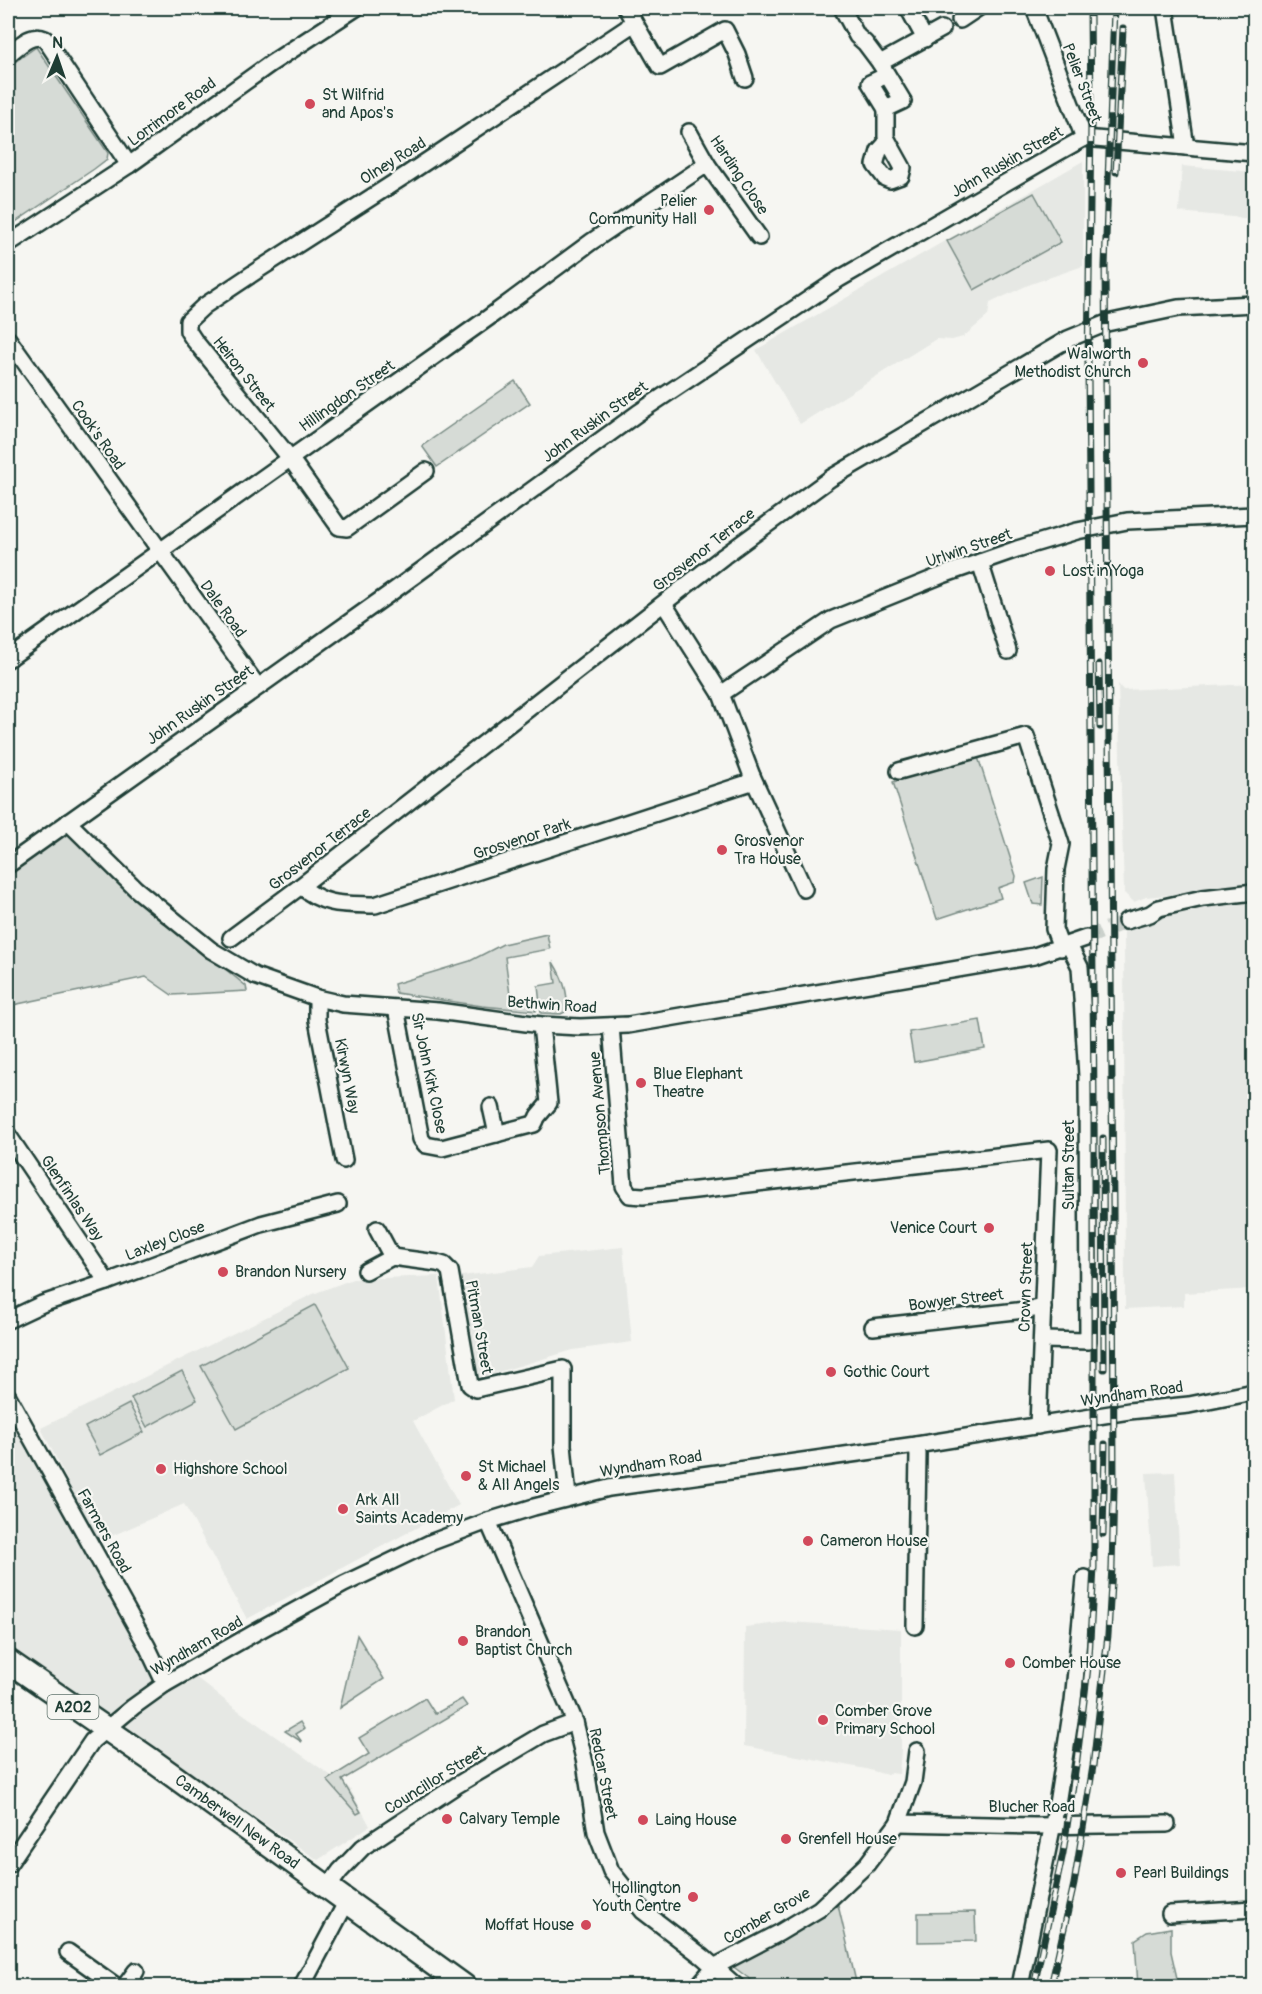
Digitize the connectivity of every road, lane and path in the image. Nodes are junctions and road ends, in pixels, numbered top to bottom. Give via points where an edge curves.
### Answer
1 (356, 8) edge
2 (842, 8) edge
3 (908, 8) edge
4 (978, 8) edge
5 (1034, 8) edge
6 (1165, 8) edge
7 (629, 14) edge
8 (960, 20) dead end
9 (942, 29) dead end
10 (925, 39) junction
11 (8, 55) edge
12 (884, 69) junction
13 (745, 78) dead end
14 (689, 132) dead end
15 (1084, 138) junction
16 (888, 141) dead end
17 (1186, 147) junction
18 (1254, 153) edge
19 (707, 164) junction
20 (129, 165) junction
21 (759, 237) dead end
22 (8, 244) edge
23 (1254, 304) edge
24 (8, 339) edge
25 (194, 340) joint
26 (290, 458) junction
27 (426, 471) dead end
28 (1254, 515) edge
29 (160, 551) junction
30 (980, 562) junction
31 (664, 604) junction
32 (1008, 651) dead end
33 (8, 659) edge
34 (258, 687) junction
35 (721, 694) junction
36 (899, 771) dead end
37 (752, 776) junction
38 (68, 822) junction
39 (8, 865) edge
40 (301, 886) junction
41 (804, 890) dead end
42 (1254, 892) edge
43 (1126, 921) tunnel mouth
44 (231, 938) dead end
45 (1086, 938) tunnel mouth
46 (1065, 946) junction
47 (317, 998) junction
48 (396, 1008) junction
49 (541, 1025) junction
50 (610, 1026) junction
51 (491, 1107) dead end
52 (497, 1134) junction
53 (8, 1135) edge
54 (1049, 1150) joint
55 (344, 1160) dead end
56 (630, 1196) joint
57 (338, 1204) dead end
58 (377, 1229) dead end
59 (392, 1257) junction
60 (366, 1271) dead end
61 (107, 1282) junction
62 (1043, 1308) junction
63 (8, 1320) edge
64 (873, 1327) dead end
65 (1042, 1340) junction
66 (1254, 1392) edge
67 (8, 1396) edge
68 (1038, 1426) junction
69 (916, 1445) junction
70 (568, 1497) junction
71 (488, 1521) junction
72 (1085, 1578) dead end
73 (915, 1626) dead end
74 (8, 1661) edge
75 (165, 1684) junction
76 (575, 1722) junction
77 (106, 1729) junction
78 (917, 1751) dead end
79 (898, 1823) junction
80 (1167, 1824) dead end
81 (1051, 1826) junction
82 (9, 1860) edge
83 (328, 1887) junction
84 (347, 1901) junction
85 (1254, 1909) edge
86 (1170, 1914) dead end
87 (68, 1952) dead end
88 (714, 1967) junction
89 (136, 1971) dead end
90 (116, 1986) edge
91 (125, 1986) edge
92 (302, 1986) edge
93 (464, 1986) edge
94 (698, 1986) edge
95 (736, 1986) edge
96 (1020, 1986) edge

1 - 20 street, Lorrimore Road
2 - 12 street via 857,36
3 - 10 street
4 - 8 street
5 - 15 street, Pelier Street
6 - 17 street
7 - 13 street via 660,67 725,30
7 - 25 street, Olney Road via 627,28 204,306 188,321 188,331
9 - 10 street
10 - 12 street
11 - 20 street via 32,37 45,39
12 - 16 street via 903,101 886,109
14 - 19 street, Harding Close
15 - 17 street, John Ruskin Street
15 - 34 street, John Ruskin Street via 812,296 638,413
17 - 18 street, John Ruskin Street
19 - 21 street, Harding Close
19 - 26 street, Hillingdon Street via 591,242
20 - 22 street, Lorrimore Road
23 - 31 street, Grosvenor Terrace via 1178,308 1107,323 1068,339 831,478
24 - 29 street, Cook's Road
25 - 26 street, Heiron Street
26 - 27 street, Heiron Street via 339,527 347,528
26 - 29 street, Hillingdon Street
28 - 30 street, Urlwin Street via 1101,524
29 - 33 street, Hillingdon Street
29 - 34 street, Dale Road
30 - 32 street
30 - 35 street, Urlwin Street via 831,620
31 - 35 street
31 - 40 street, Grosvenor Terrace
34 - 38 street, John Ruskin Street
35 - 37 street
36 - 46 street via 1026,736 1061,844 1054,929
37 - 40 street, Grosvenor Park via 748,783 697,801 375,905 327,903
37 - 41 street
38 - 39 street, John Ruskin Street
38 - 47 street, Bethwin Road via 136,889 211,950 255,976
40 - 44 street, Grosvenor Terrace
42 - 43 street via 1170,905
45 - 46 street, Bethwin Road
46 - 50 street, Bethwin Road via 1034,956
46 - 65 street, Sultan Street via 1080,966 1087,1076 1088,1341
47 - 48 street, Bethwin Road
47 - 55 street, Kirwyn Way via 317,1020
48 - 49 street, Bethwin Road
48 - 52 street, Sir John Kirk Close via 423,1142 442,1148
49 - 50 street, Bethwin Road
49 - 52 street, Sir John Kirk Close via 549,1103 534,1124
50 - 56 street, Thompson Avenue via 624,1186
51 - 52 street
53 - 61 street, Glenfinlas Way
54 - 56 street, Sultan Street
54 - 62 street, Crown Street
57 - 61 street, Laxley Close via 261,1224
58 - 59 street
59 - 60 street
59 - 70 street, Pitman Street via 437,1263 450,1272 470,1385 476,1389 562,1369
61 - 63 street, Laxley Close
62 - 64 street, Bowyer Street
62 - 65 street, Crown Street
65 - 68 street, Crown Street
66 - 68 street, Wyndham Road
67 - 75 street, Farmers Road
68 - 69 street, Wyndham Road
69 - 70 street, Wyndham Road via 680,1477
69 - 73 street
70 - 71 street, Wyndham Road
71 - 75 street, Wyndham Road via 432,1542 344,1584
71 - 76 street, Redcar Street
72 - 81 street via 1073,1701
74 - 77 highway, Camberwell New Road / A202
75 - 77 street, Wyndham Road
76 - 83 street, Councillor Street via 543,1734 363,1847
76 - 88 street, Redcar Street via 596,1832 611,1871 643,1911
77 - 82 street, Wyndham Road via 92,1741
77 - 83 highway, Camberwell New Road / A202
78 - 79 street, Comber Grove via 913,1782
79 - 81 street, Blucher Road
79 - 88 street, Comber Grove via 867,1864 819,1909
80 - 81 street, Blucher Road
81 - 96 street
83 - 84 highway, Camberwell New Road / A202
84 - 92 street
84 - 93 highway, Camberwell New Road / A202
85 - 86 street
87 - 90 street
88 - 94 street, Comber Grove
88 - 95 street, Redcar Street
89 - 91 street

